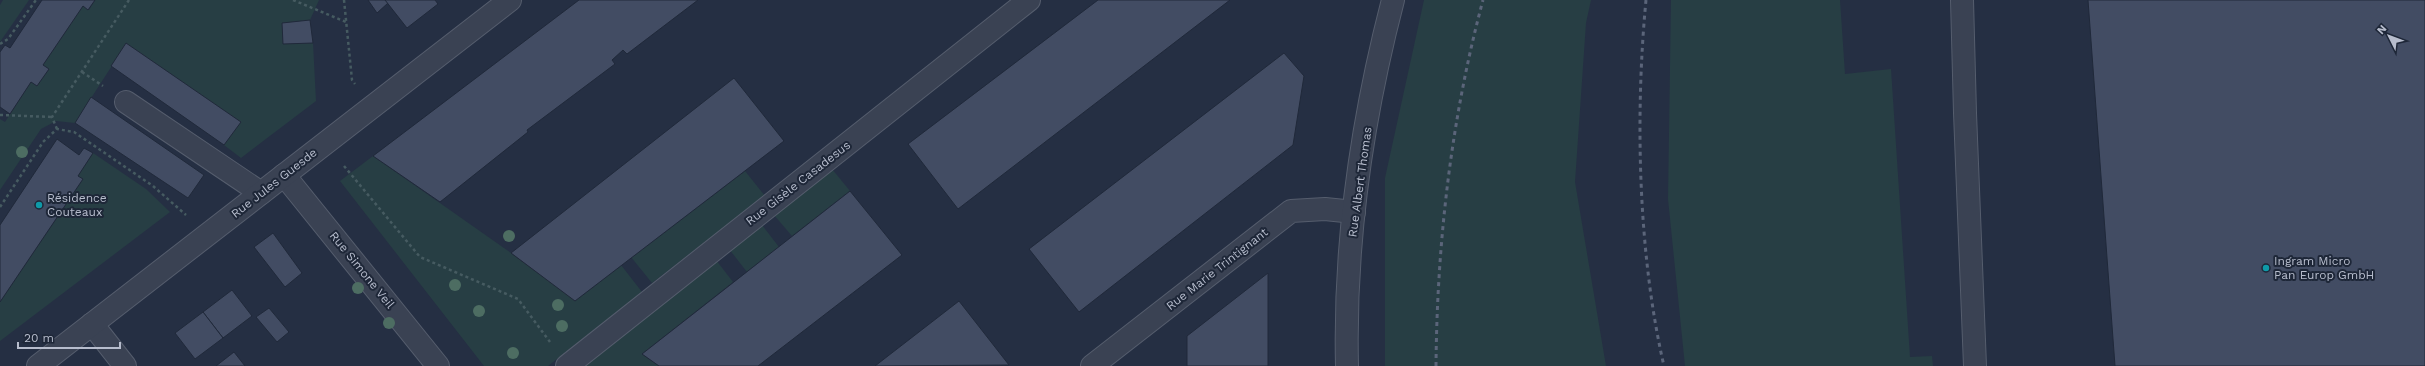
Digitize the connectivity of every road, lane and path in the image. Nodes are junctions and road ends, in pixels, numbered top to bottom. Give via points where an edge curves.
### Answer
1 (36, 0) edge
2 (129, 0) edge
3 (293, 0) edge
4 (344, 0) edge
5 (510, 0) edge
6 (1029, 0) edge
7 (1393, 0) edge
8 (1962, 0) edge
9 (346, 22) junction
10 (0, 44) edge
11 (126, 102) dead end
12 (372, 108) junction
13 (0, 115) edge
14 (52, 118) junction
15 (57, 129) junction
16 (326, 143) junction
17 (284, 175) junction
18 (261, 193) junction
19 (0, 207) edge
20 (1354, 212) junction
21 (207, 234) junction
22 (92, 324) junction
23 (38, 366) edge
24 (125, 366) edge
25 (438, 366) edge
26 (567, 366) edge
27 (1092, 366) edge
28 (1347, 366) edge
29 (1975, 366) edge

1 - 10 path via 8,39
2 - 14 path
3 - 9 path
4 - 9 path
5 - 12 street, Rue Jules Guesde
6 - 26 street, Rue Gisèle Casadesus
7 - 20 street, Rue Albert Thomas via 1372,97
8 - 29 street via 1964,113
9 - 12 path via 352,80
11 - 18 street
12 - 16 street, Rue Jules Guesde
13 - 14 path
14 - 15 path
15 - 19 path via 43,142
15 - 21 path via 74,132 153,186
16 - 17 street, Rue Jules Guesde
16 - 26 path via 420,257 518,299
17 - 18 street, Rue Jules Guesde
17 - 25 street, Rue Simone Veil
18 - 21 street, Rue Jules Guesde
20 - 27 street, Rue Marie Trintignant via 1292,211
20 - 28 street, Rue Albert Thomas via 1348,287
21 - 22 street, Rue Jules Guesde
22 - 23 street, Rue Jules Guesde
22 - 24 street

